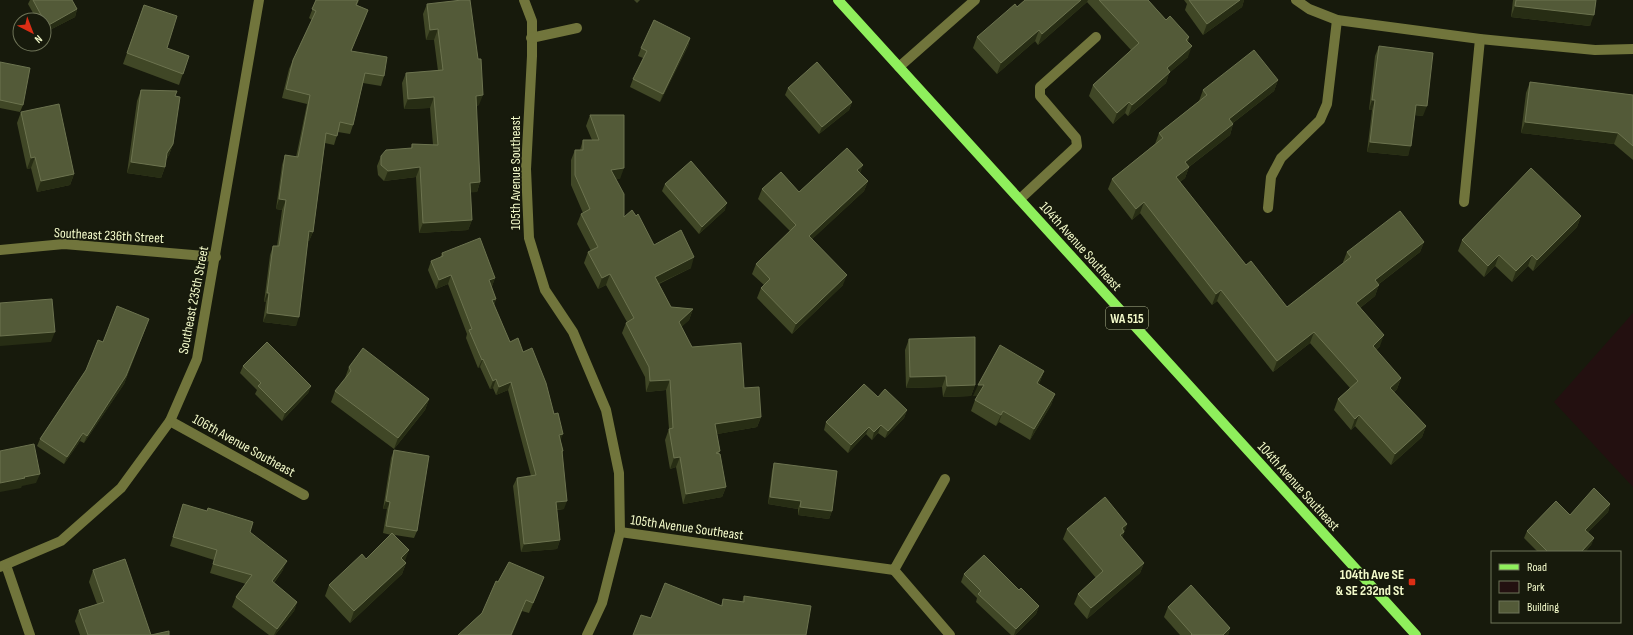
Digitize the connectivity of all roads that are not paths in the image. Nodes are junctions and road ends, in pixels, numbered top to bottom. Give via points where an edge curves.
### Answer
1 (259, 0) edge
2 (524, 0) edge
3 (838, 0) edge
4 (975, 0) edge
5 (1296, 0) edge
6 (1337, 20) junction
7 (577, 28) dead end
8 (1096, 36) dead end
9 (532, 38) junction
10 (1480, 38) junction
11 (1633, 49) edge
12 (899, 67) junction
13 (1020, 200) junction
14 (1464, 202) dead end
15 (1268, 208) dead end
16 (0, 250) edge
17 (216, 257) junction
18 (170, 421) junction
19 (945, 479) dead end
20 (304, 495) dead end
21 (620, 532) junction
22 (3, 566) edge
23 (894, 570) junction
24 (30, 635) edge
25 (586, 635) edge
26 (950, 635) edge
27 (1416, 635) edge

1 - 17 street, Southeast 235th Street
2 - 9 street, 105th Avenue Southeast via 532,20
3 - 12 main road, 104th Avenue Southeast / WA 515
4 - 12 street
5 - 6 street via 1309,10
6 - 10 street
6 - 15 street via 1327,104 1320,120 1281,158 1271,177
7 - 9 street
8 - 13 street via 1040,87 1040,96 1076,138 1077,146
9 - 21 street, 105th Avenue Southeast via 526,169 529,238 545,290 573,332 606,410 620,472
10 - 11 street via 1595,50
10 - 14 street
12 - 13 main road, 104th Avenue Southeast / WA 515
13 - 27 main road, 104th Avenue Southeast / WA 515
16 - 17 street, Southeast 236th Street via 64,244
17 - 18 street, Southeast 235th Street via 197,359
18 - 20 street, 106th Avenue Southeast
18 - 22 street, Southeast 235th Street via 121,488 72,532 61,541
19 - 23 street
21 - 23 street, 105th Avenue Southeast
21 - 25 street via 602,602
22 - 24 street
23 - 26 street

